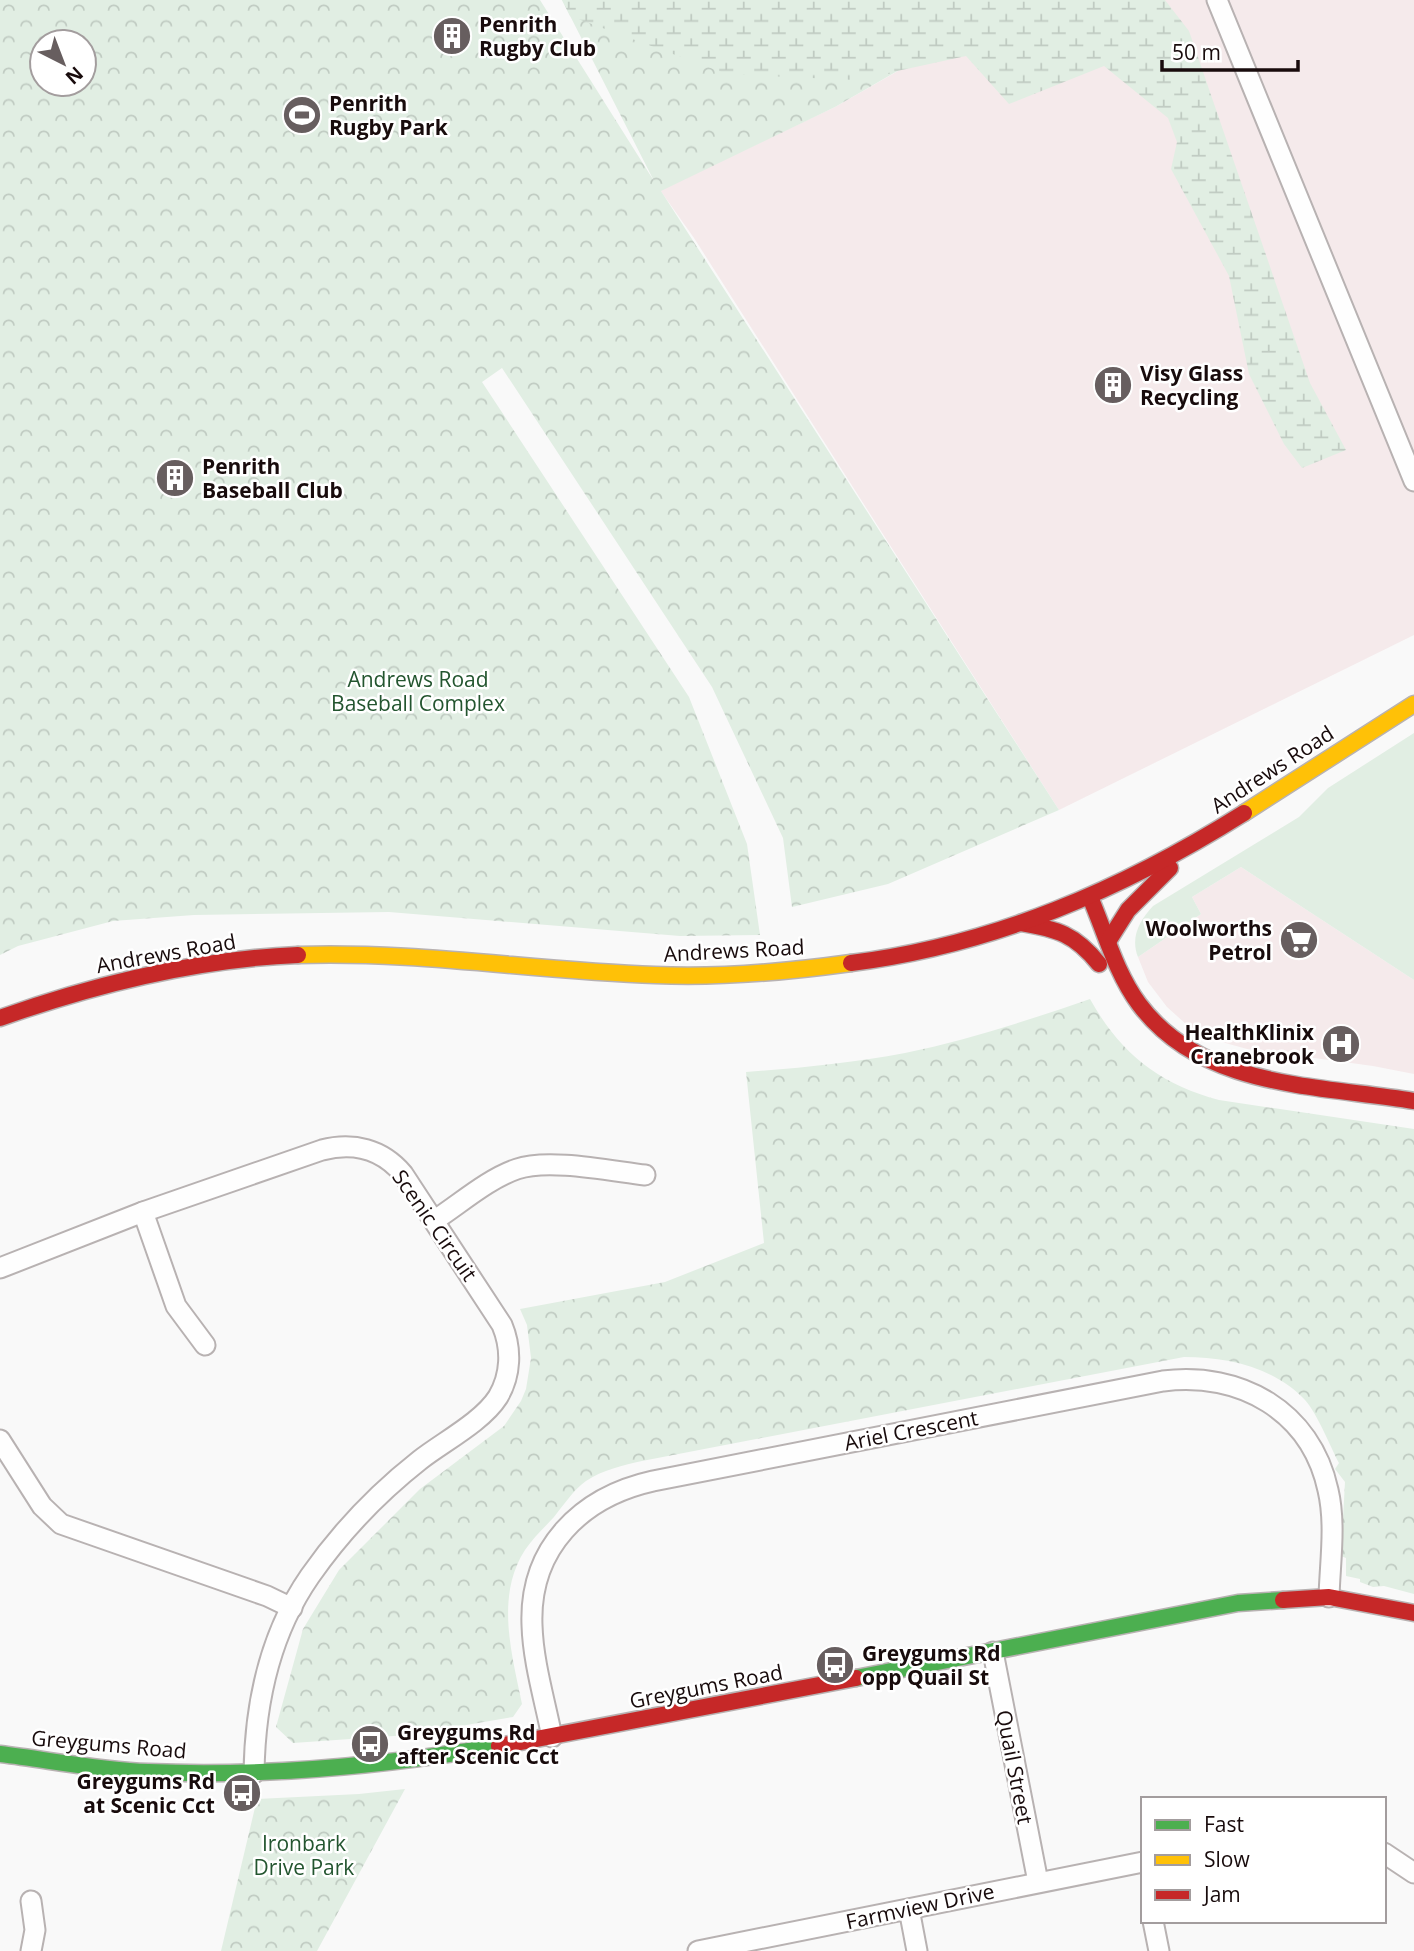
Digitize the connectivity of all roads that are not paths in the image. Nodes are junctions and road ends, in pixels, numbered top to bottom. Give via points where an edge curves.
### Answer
1 (1217, 0) edge
2 (1414, 481) edge
3 (1414, 704) edge
4 (1201, 840) junction
5 (1090, 897) junction
6 (1079, 916) junction
7 (1021, 923) junction
8 (1109, 940) junction
9 (0, 1018) edge
10 (1160, 1048) dead end
11 (1253, 1077) junction
12 (1414, 1101) edge
13 (645, 1175) dead end
14 (143, 1212) junction
15 (435, 1220) junction
16 (0, 1268) edge
17 (205, 1345) dead end
18 (0, 1440) edge
19 (1329, 1597) junction
20 (292, 1608) junction
21 (1414, 1614) edge
22 (993, 1652) junction
23 (552, 1737) junction
24 (0, 1754) edge
25 (254, 1773) junction
26 (1386, 1854) edge
27 (1141, 1865) edge
28 (1414, 1873) edge
29 (1038, 1882) junction
30 (32, 1901) dead end
31 (909, 1909) junction
32 (1153, 1923) edge
33 (31, 1951) edge
34 (698, 1951) edge
35 (917, 1951) edge
36 (1159, 1951) edge

1 - 2 street
3 - 4 street, Andrews Road
4 - 5 street, Andrews Road
4 - 8 street via 1132,903
5 - 6 street, Andrews Road
5 - 8 street
6 - 7 street, Andrews Road
6 - 7 street via 1102,971 1086,946 1069,934
7 - 9 street, Andrews Road via 865,961 692,976 386,954 277,957 152,974
8 - 11 street via 1135,997 1152,1021 1196,1056
10 - 11 street via 1221,1077
11 - 12 street
13 - 15 street via 525,1167 501,1176
14 - 15 street, Scenic Circuit via 323,1150 349,1146 376,1152 392,1162
14 - 16 street, Scenic Circuit
14 - 17 street via 176,1306
15 - 20 street, Scenic Circuit via 506,1335 509,1365 503,1388 489,1408 402,1475 363,1512 309,1577
18 - 20 street via 42,1506 61,1524
19 - 21 street, Greygums Road
19 - 22 street, Greygums Road via 1238,1603
19 - 23 street, Ariel Crescent via 1331,1504 1324,1473 1304,1437 1277,1408 1249,1391 1206,1379 1163,1381 645,1483 600,1500 570,1523 553,1545 533,1598 533,1641
20 - 25 street, Scenic Circuit via 261,1690
22 - 23 street, Greygums Road
22 - 29 street, Quail Street
23 - 25 street, Greygums Road via 409,1761
24 - 25 street, Greygums Road via 146,1772
26 - 28 street
27 - 29 street, Farmview Drive
29 - 31 street, Farmview Drive
30 - 33 street via 36,1930
31 - 34 street, Farmview Drive
31 - 35 street
32 - 36 street

